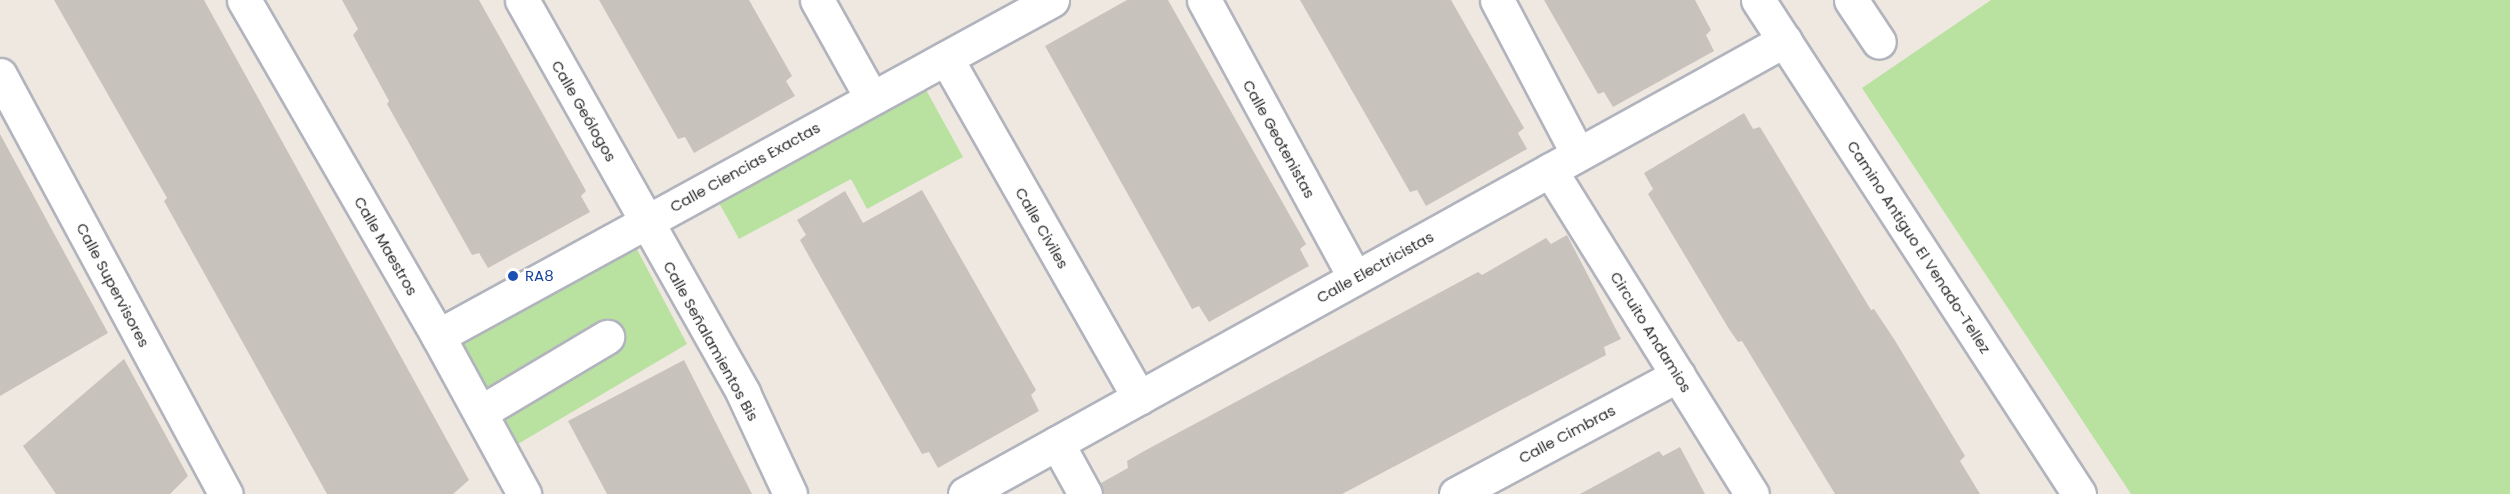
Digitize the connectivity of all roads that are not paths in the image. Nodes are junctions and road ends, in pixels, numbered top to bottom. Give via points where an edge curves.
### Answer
1 (244, 0) edge
2 (522, 0) edge
3 (817, 0) edge
4 (1052, 0) edge
5 (1203, 0) edge
6 (1497, 0) edge
7 (1758, 0) edge
8 (1851, 0) edge
9 (1785, 40) junction
10 (1879, 42) dead end
11 (946, 58) junction
12 (0, 75) edge
13 (871, 97) junction
14 (1578, 154) junction
15 (1550, 170) junction
16 (645, 222) junction
17 (1355, 278) junction
18 (438, 336) junction
19 (607, 337) dead end
20 (1678, 375) junction
21 (1138, 398) junction
22 (481, 412) junction
23 (1058, 443) junction
24 (226, 494) edge
25 (524, 494) edge
26 (790, 494) edge
27 (965, 494) edge
28 (1085, 494) edge
29 (1456, 494) edge
30 (1752, 494) edge
31 (2079, 494) edge

1 - 18 street, Calle Maestros
2 - 16 street, Calle Geólogos
3 - 13 street
4 - 11 street, Calle Ciencias Exactas
5 - 17 street, Calle Geotenistas
6 - 14 street
7 - 9 street, Camino Antiguo El Venado-Tellez
8 - 10 street
9 - 14 street, Calle Electricistas
9 - 31 street, Camino Antiguo El Venado-Tellez
11 - 13 street, Calle Ciencias Exactas
11 - 21 street, Calle Civiles
12 - 24 street, Calle Supervisores
13 - 16 street, Calle Ciencias Exactas
14 - 15 street, Calle Electricistas
15 - 17 street, Calle Electricistas
15 - 20 street, Circuito Andamios
16 - 18 street, Calle Ciencias Exactas
16 - 26 street, Calle Señalamientos Bis via 743,393
17 - 21 street, Calle Electricistas
18 - 22 street, Calle Maestros
19 - 22 street
20 - 29 street, Calle Cimbras
20 - 30 street, Circuito Andamios
21 - 23 street, Calle Electricistas
22 - 25 street, Calle Maestros
23 - 27 street, Calle Electricistas
23 - 28 street

